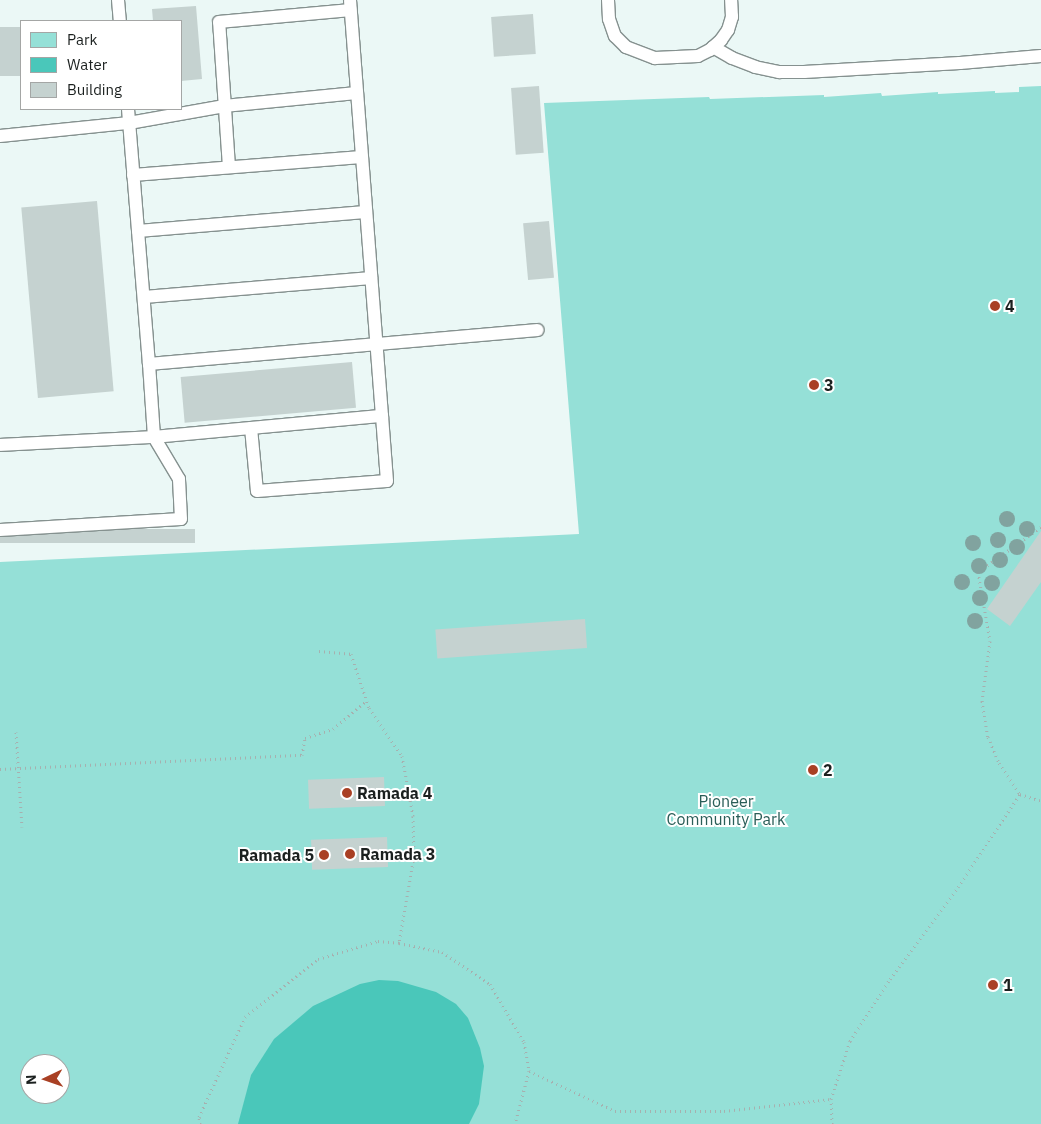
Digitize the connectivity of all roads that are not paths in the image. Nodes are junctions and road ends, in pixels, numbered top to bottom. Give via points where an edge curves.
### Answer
1 (118, 0) edge
2 (608, 0) edge
3 (731, 0) edge
4 (350, 5) edge
5 (120, 20) edge
6 (713, 47) junction
7 (1041, 56) edge
8 (356, 93) junction
9 (224, 106) junction
10 (128, 110) edge
11 (129, 123) junction
12 (0, 136) edge
13 (362, 156) junction
14 (229, 167) junction
15 (133, 175) junction
16 (365, 212) junction
17 (138, 231) junction
18 (371, 278) junction
19 (144, 297) junction
20 (538, 330) dead end
21 (376, 344) junction
22 (149, 364) junction
23 (382, 416) junction
24 (251, 428) junction
25 (154, 437) junction
26 (0, 445) edge
27 (0, 530) edge

1 - 5 lane
2 - 6 lane via 609,19 615,36 640,54 655,58 698,56
3 - 6 lane via 732,17 728,30
4 - 8 lane
4 - 9 lane via 219,22
6 - 7 lane via 755,67 779,72 960,64
8 - 9 lane
8 - 13 lane
9 - 11 lane
9 - 14 lane
10 - 11 lane
11 - 12 lane
11 - 15 lane
13 - 14 lane
13 - 16 lane
14 - 15 lane
15 - 17 lane
16 - 17 lane
16 - 18 lane
17 - 19 lane
18 - 19 lane
18 - 21 lane
19 - 22 lane
20 - 21 lane
21 - 22 lane
21 - 23 lane
22 - 25 lane
23 - 24 lane
23 - 24 lane via 387,481 257,491
24 - 25 lane
25 - 26 lane
25 - 27 lane via 179,479 181,520

